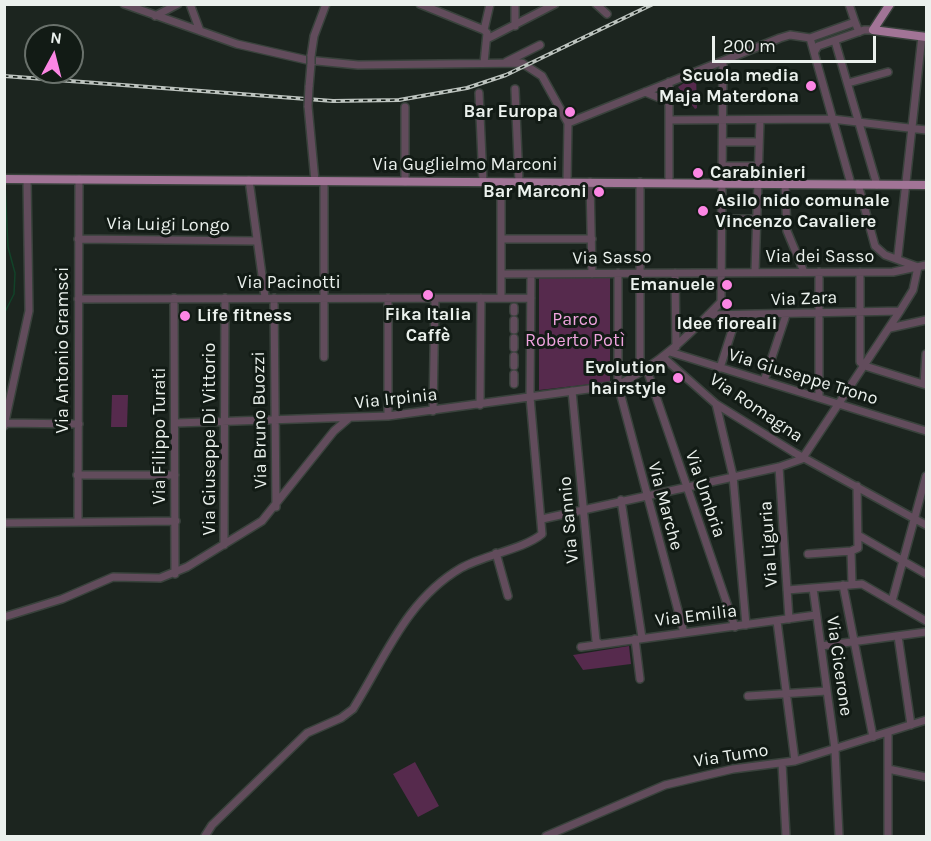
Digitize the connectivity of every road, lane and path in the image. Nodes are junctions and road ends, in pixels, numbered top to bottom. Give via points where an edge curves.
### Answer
1 (124, 4) edge
2 (178, 4) edge
3 (190, 4) edge
4 (326, 4) edge
5 (420, 4) edge
6 (490, 4) edge
7 (515, 4) edge
8 (555, 4) edge
9 (596, 4) edge
10 (849, 4) edge
11 (890, 4) edge
12 (435, 7) edge
13 (607, 14) dead end
14 (154, 16) junction
15 (855, 22) junction
16 (515, 26) junction
17 (484, 30) junction
18 (873, 30) junction
19 (200, 31) junction
20 (860, 32) junction
21 (924, 37) edge
22 (810, 38) junction
23 (487, 39) junction
24 (835, 41) junction
25 (540, 45) dead end
26 (815, 51) junction
27 (723, 61) junction
28 (484, 63) junction
29 (504, 63) junction
30 (888, 72) dead end
31 (669, 82) junction
32 (848, 83) junction
33 (515, 89) dead end
34 (645, 92) junction
35 (479, 93) dead end
36 (669, 102) junction
37 (405, 107) dead end
38 (832, 119) junction
39 (669, 120) junction
40 (724, 120) junction
41 (760, 120) junction
42 (568, 123) junction
43 (860, 123) junction
44 (912, 128) junction
45 (927, 130) edge
46 (724, 142) junction
47 (759, 142) junction
48 (723, 166) junction
49 (758, 166) junction
50 (8, 179) edge
51 (27, 179) junction
52 (79, 179) junction
53 (249, 180) junction
54 (320, 181) junction
55 (405, 182) junction
56 (483, 182) junction
57 (501, 182) junction
58 (519, 182) junction
59 (567, 182) junction
60 (590, 182) junction
61 (640, 182) junction
62 (669, 183) junction
63 (723, 184) junction
64 (758, 184) junction
65 (784, 184) junction
66 (854, 184) junction
67 (877, 184) junction
68 (927, 184) edge
69 (905, 185) junction
70 (723, 219) junction
71 (756, 219) junction
72 (502, 238) junction
73 (78, 239) junction
74 (592, 239) junction
75 (257, 241) junction
76 (898, 255) dead end
77 (922, 266) edge
78 (722, 272) junction
79 (755, 272) junction
80 (804, 272) junction
81 (819, 272) junction
82 (860, 272) junction
83 (618, 273) junction
84 (640, 273) junction
85 (675, 273) junction
86 (502, 274) junction
87 (531, 274) junction
88 (592, 274) junction
89 (265, 297) junction
90 (274, 297) junction
91 (324, 297) junction
92 (174, 298) junction
93 (225, 298) junction
94 (388, 298) junction
95 (435, 298) junction
96 (481, 298) junction
97 (501, 298) junction
98 (531, 298) junction
99 (78, 299) junction
100 (900, 311) junction
101 (860, 312) junction
102 (514, 313) dead end
103 (820, 313) junction
104 (708, 315) junction
105 (737, 315) junction
106 (786, 315) junction
107 (927, 320) edge
108 (890, 328) junction
109 (670, 352) junction
110 (927, 354) edge
111 (324, 357) dead end
112 (866, 366) junction
113 (720, 368) junction
114 (643, 369) junction
115 (618, 372) junction
116 (764, 381) junction
117 (925, 384) edge
118 (618, 385) junction
119 (572, 391) junction
120 (514, 392) junction
121 (530, 398) junction
122 (819, 398) junction
123 (716, 404) junction
124 (840, 404) junction
125 (480, 405) junction
126 (433, 411) junction
127 (388, 416) junction
128 (348, 419) junction
129 (275, 420) junction
130 (225, 422) junction
131 (176, 423) junction
132 (78, 424) junction
133 (5, 425) edge
134 (927, 431) edge
135 (805, 457) junction
136 (778, 467) junction
137 (78, 475) junction
138 (175, 475) junction
139 (733, 476) junction
140 (927, 476) edge
141 (686, 486) junction
142 (857, 486) junction
143 (647, 495) junction
144 (621, 500) junction
145 (276, 507) junction
146 (583, 509) junction
147 (915, 518) junction
148 (542, 519) junction
149 (78, 521) junction
150 (176, 521) junction
151 (4, 524) edge
152 (927, 525) edge
153 (858, 536) junction
154 (224, 545) junction
155 (851, 551) junction
156 (496, 553) junction
157 (808, 555) dead end
158 (902, 560) junction
159 (175, 574) junction
160 (927, 574) edge
161 (852, 584) junction
162 (843, 585) junction
163 (813, 588) junction
164 (787, 590) junction
165 (508, 596) dead end
166 (892, 601) junction
167 (816, 615) junction
168 (4, 617) edge
169 (789, 619) junction
170 (777, 621) junction
171 (927, 621) edge
172 (746, 625) junction
173 (735, 627) junction
174 (927, 632) edge
175 (684, 633) junction
176 (898, 636) junction
177 (638, 639) junction
178 (855, 642) junction
179 (600, 644) junction
180 (821, 646) junction
181 (581, 647) dead end
182 (640, 679) dead end
183 (827, 691) junction
184 (787, 694) junction
185 (748, 696) dead end
186 (927, 720) edge
187 (911, 725) junction
188 (888, 732) junction
189 (873, 737) junction
190 (835, 749) junction
191 (795, 761) junction
192 (782, 763) junction
193 (888, 769) junction
194 (927, 777) edge
195 (205, 837) edge
196 (546, 837) edge
197 (786, 837) edge
198 (839, 837) edge
199 (888, 837) edge

1 - 14 street
2 - 14 street
3 - 19 street
4 - 54 street, bridge via 314,36 308,106
5 - 12 street
6 - 17 street
7 - 16 street
8 - 16 street
9 - 13 street
10 - 15 street
11 - 18 main road
12 - 17 street
14 - 19 street
15 - 20 street
15 - 22 street
16 - 23 street
17 - 23 street
18 - 20 street
18 - 21 main road
19 - 28 street via 306,60 358,65
20 - 24 street
21 - 44 street
22 - 26 street
22 - 27 street via 790,35
23 - 28 street
24 - 26 street via 818,46
24 - 32 street
25 - 29 street
26 - 38 street
27 - 31 street
27 - 40 street, Via Irpinia
28 - 29 street
29 - 42 street via 522,63 542,76
30 - 32 street
31 - 34 street
31 - 36 street
32 - 43 street
33 - 58 street
34 - 36 street
34 - 42 street
35 - 56 street
36 - 39 street
37 - 55 street
38 - 41 street
38 - 43 street
38 - 66 street
39 - 40 street
39 - 62 street
40 - 41 street
40 - 46 street, Via Irpinia
41 - 47 street
42 - 59 street
43 - 44 street
43 - 67 street
44 - 45 street
44 - 69 street
46 - 47 street
46 - 48 street, Via Irpinia
47 - 49 street
48 - 49 street
48 - 63 street, Via Irpinia
49 - 64 street
50 - 51 main road, Via Guglielmo Marconi
51 - 52 main road, Via Guglielmo Marconi
51 - 133 street via 29,311
52 - 53 main road, Via Guglielmo Marconi
52 - 73 street, Via Antonio Gramsci
53 - 54 main road, Via Guglielmo Marconi
53 - 75 street
54 - 55 main road, Via Guglielmo Marconi
54 - 91 street
55 - 56 main road, Via Guglielmo Marconi
56 - 57 main road, Via Guglielmo Marconi
57 - 58 main road, Via Guglielmo Marconi
57 - 72 street
58 - 59 main road, Via Guglielmo Marconi
59 - 60 main road, Via Guglielmo Marconi
60 - 61 main road, Via Guglielmo Marconi
60 - 74 street
61 - 62 main road, Via Guglielmo Marconi
61 - 84 street, Via Umbria
62 - 63 main road, Via Guglielmo Marconi
63 - 64 main road, Via Guglielmo Marconi
63 - 70 street, Via Irpinia
64 - 65 main road, Via Guglielmo Marconi
64 - 71 street
65 - 66 main road, Via Guglielmo Marconi
65 - 80 street via 787,231
66 - 67 main road, Via Guglielmo Marconi
66 - 77 street via 875,246 885,255
67 - 69 main road, Via Guglielmo Marconi
68 - 69 main road, Via Guglielmo Marconi
69 - 76 street
70 - 71 street
70 - 78 street, Via Irpinia
71 - 79 street
72 - 74 street
72 - 86 street
73 - 75 street, Via Luigi Longo
73 - 99 street, Via Antonio Gramsci
74 - 88 street
75 - 89 street
77 - 82 street, Via dei Sasso via 893,272
77 - 100 street
78 - 79 street, Via dei Sasso
78 - 85 street, Via Sasso
78 - 104 street, Via Irpinia via 721,302
79 - 80 street, Via dei Sasso
80 - 81 street, Via dei Sasso
81 - 82 street, Via dei Sasso
81 - 103 street
82 - 101 street
83 - 84 street, Via Sasso
83 - 88 street, Via Sasso
83 - 115 street, Via Marche
84 - 85 street, Via Sasso
84 - 114 street, Via Umbria
85 - 109 street
86 - 87 street, Via Sasso
86 - 97 street
87 - 88 street, Via Sasso
87 - 98 street
89 - 90 street, Via Pacinotti
89 - 93 street, Via Pacinotti
90 - 91 street, Via Pacinotti
90 - 129 street, Via Bruno Buozzi
91 - 94 street, Via Pacinotti
91 - 111 street
92 - 93 street, Via Pacinotti
92 - 99 street, Via Pacinotti
92 - 131 street, Via Filippo Turati
93 - 130 street, Via Giuseppe Di Vittorio
94 - 95 street, Via Pacinotti
94 - 127 street
95 - 96 street, Via Pacinotti
95 - 126 street
96 - 97 street, Via Pacinotti
96 - 125 street
97 - 98 street, Via Pacinotti
98 - 121 street
99 - 132 street, Via Antonio Gramsci
100 - 101 street, Via Zara
100 - 108 street
101 - 103 street, Via Zara
101 - 112 street via 860,362
102 - 120 street
103 - 106 street, Via Zara
103 - 122 street
104 - 105 street, Via Zara
104 - 109 street, Via Irpinia
105 - 106 street, Via Zara
105 - 113 street
106 - 116 street
107 - 108 street
108 - 112 street
109 - 113 street, Via Giuseppe Trono
109 - 114 street, Via Irpinia
109 - 123 street, Via Romagna
110 - 117 street
112 - 117 street
112 - 124 street
113 - 116 street, Via Giuseppe Trono
114 - 115 street
114 - 118 street, Via Irpinia
114 - 141 street, Via Umbria
115 - 118 street, Via Marche
116 - 122 street, Via Giuseppe Trono
118 - 119 street, Via Irpinia
118 - 143 street, Via Marche
119 - 121 street, Via Irpinia
119 - 146 street, Via Sannio
120 - 121 street, Via Irpinia
120 - 125 street, Via Irpinia
121 - 148 street
122 - 124 street, Via Giuseppe Trono
123 - 135 street, Via Romagna
123 - 139 street
124 - 134 street, Via Giuseppe Trono
124 - 135 street
125 - 126 street, Via Irpinia
126 - 127 street, Via Irpinia
127 - 128 street, Via Irpinia
128 - 129 street, Via Irpinia
128 - 145 street via 334,431
129 - 130 street, Via Irpinia
129 - 145 street, Via Bruno Buozzi
130 - 131 street, Via Irpinia
130 - 154 street, Via Giuseppe Di Vittorio
131 - 138 street, Via Filippo Turati
132 - 133 street
132 - 137 street, Via Antonio Gramsci
135 - 136 street via 795,464
135 - 142 street, Via Romagna
136 - 139 street
136 - 164 street, Via Liguria
137 - 138 street
137 - 149 street, Via Antonio Gramsci
138 - 150 street, Via Filippo Turati
139 - 141 street
139 - 172 street
140 - 147 street
141 - 143 street
141 - 173 street, Via Umbria
142 - 147 street, Via Romagna
142 - 153 street
143 - 144 street
143 - 175 street, Via Marche
144 - 146 street
144 - 177 street
145 - 154 street via 262,521
146 - 148 street
146 - 179 street, Via Sannio via 596,641
147 - 152 street, Via Romagna
147 - 158 street
148 - 156 street via 542,534 538,537
149 - 150 street
149 - 151 street
150 - 159 street, Via Filippo Turati
153 - 155 street via 858,548
153 - 158 street
154 - 159 street
155 - 157 street
155 - 161 street
156 - 165 street
156 - 195 street via 463,567 426,595 407,617 353,709 307,734 212,825
158 - 160 street
158 - 166 street
159 - 168 street via 160,578 113,577 62,599
161 - 162 street
161 - 166 street via 862,584
162 - 163 street
162 - 178 street
163 - 164 street
163 - 167 street, Via Cicerone
164 - 169 street, Via Liguria
166 - 171 street
167 - 169 street, Via Emilia
167 - 180 street, Via Cicerone
169 - 170 street, Via Emilia
170 - 172 street, Via Emilia
170 - 184 street
172 - 173 street, Via Emilia
173 - 175 street, Via Emilia
174 - 176 street
175 - 177 street, Via Emilia
176 - 178 street
176 - 187 street
177 - 179 street, Via Emilia
177 - 182 street
178 - 180 street
178 - 189 street
179 - 181 street, Via Emilia
180 - 183 street, Via Cicerone
183 - 184 street
183 - 190 street, Via Cicerone
184 - 185 street
184 - 191 street
186 - 187 street, Via Tumo
187 - 188 street, Via Tumo
188 - 189 street, Via Tumo
188 - 193 street
189 - 190 street, Via Tumo
190 - 191 street, Via Tumo
190 - 198 street, Via Cicerone
191 - 192 street, Via Tumo
192 - 196 street, Via Tumo via 665,785
192 - 197 street
193 - 194 street
193 - 199 street

